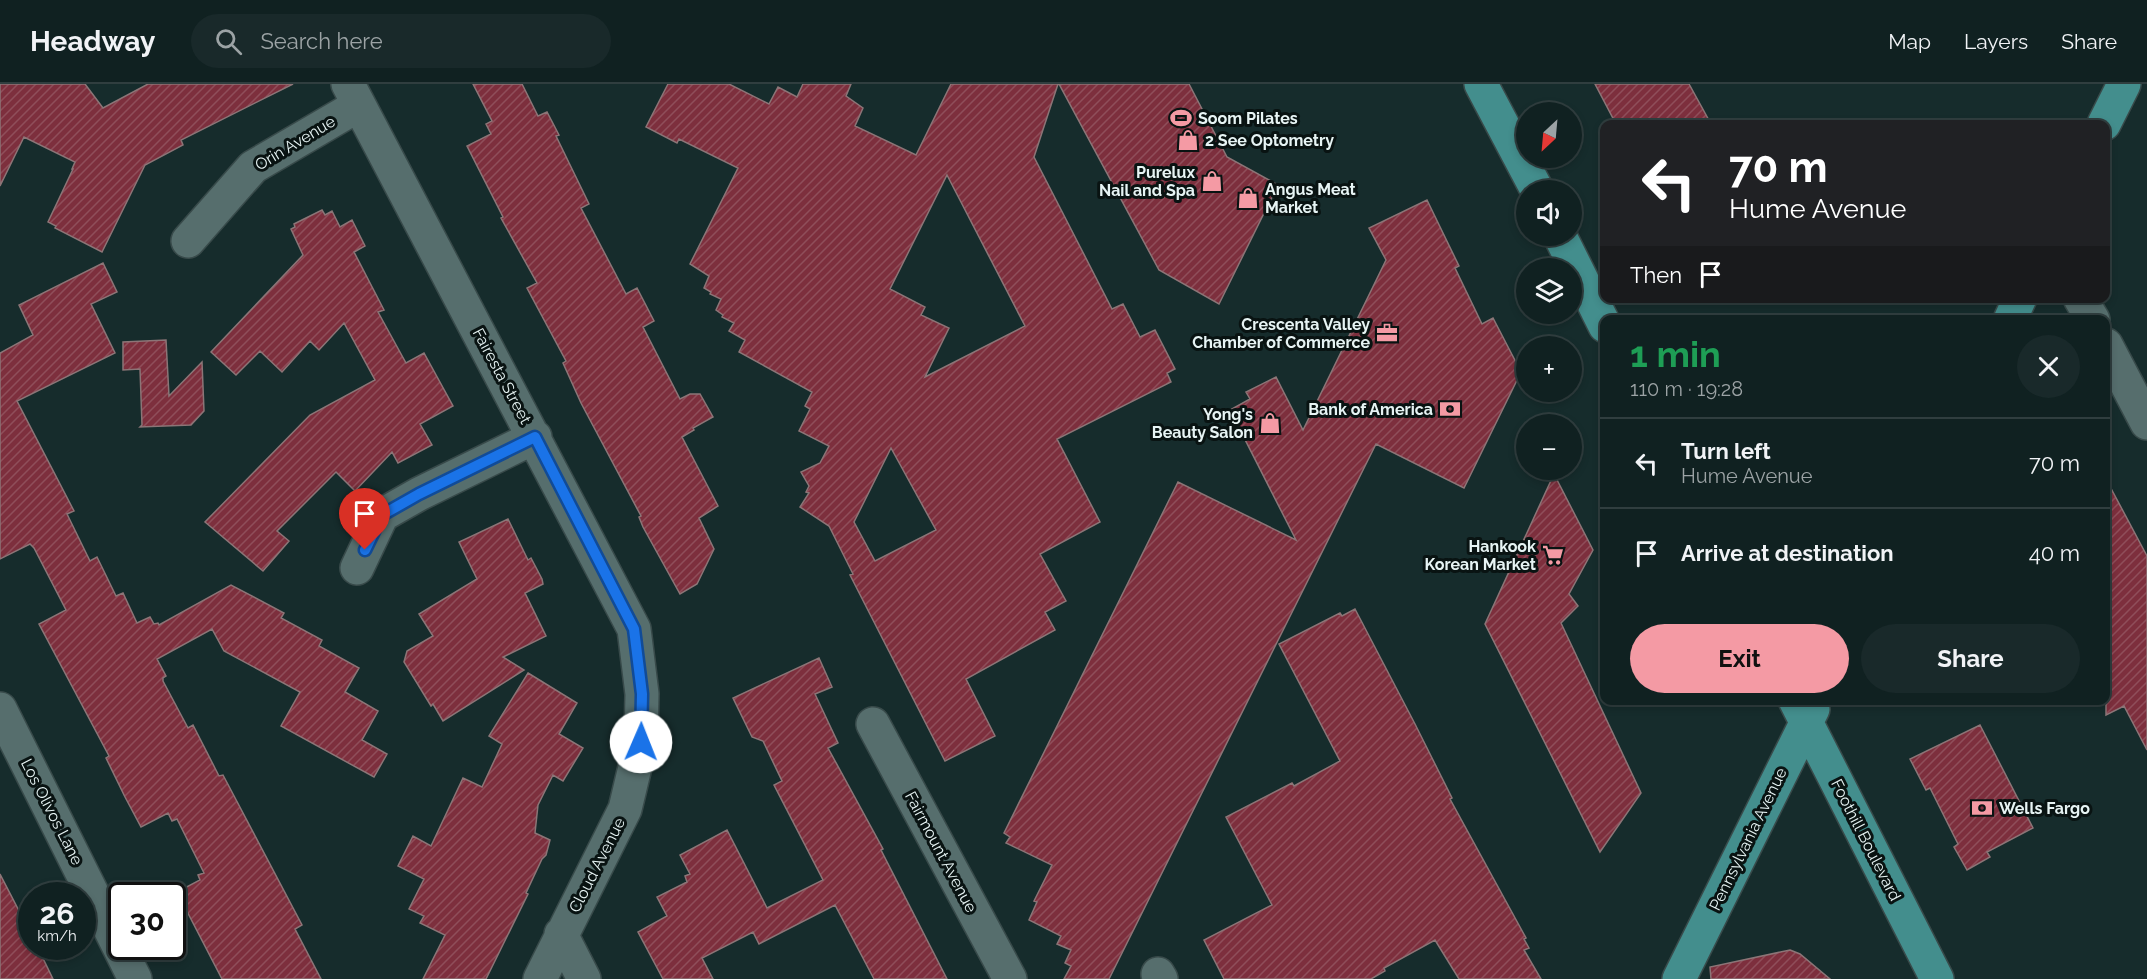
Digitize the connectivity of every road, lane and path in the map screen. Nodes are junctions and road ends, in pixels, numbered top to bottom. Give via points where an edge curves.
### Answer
1 (1481, 84) edge
2 (2124, 84) edge
3 (353, 95) edge
4 (2106, 120) edge
5 (1532, 180) edge
6 (188, 241) dead end
7 (1565, 246) edge
8 (1600, 316) edge
9 (2110, 353) edge
10 (2147, 423) edge
11 (535, 437) junction
12 (357, 568) dead end
13 (1806, 708) edge
14 (0, 709) edge
15 (873, 724) dead end
16 (640, 746) joint
17 (561, 934) junction
18 (135, 979) edge
19 (540, 979) edge
20 (584, 979) edge
21 (1010, 979) edge
22 (1679, 979) edge
23 (1937, 979) edge

1 - 5 main road
2 - 4 main road
3 - 6 street, Orin Avenue via 253,167
3 - 11 street, Fairesta Street
7 - 8 main road
9 - 10 street
11 - 12 street via 382,515
11 - 16 street, Fairesta Street via 634,629 642,694
13 - 22 main road, Pennsylvania Avenue
13 - 23 main road, Foothill Boulevard
14 - 18 street, Los Olivos Lane
15 - 21 street, Fairmount Avenue
16 - 17 street, Cloud Avenue via 625,809
17 - 19 street, Cloud Avenue
17 - 20 street

